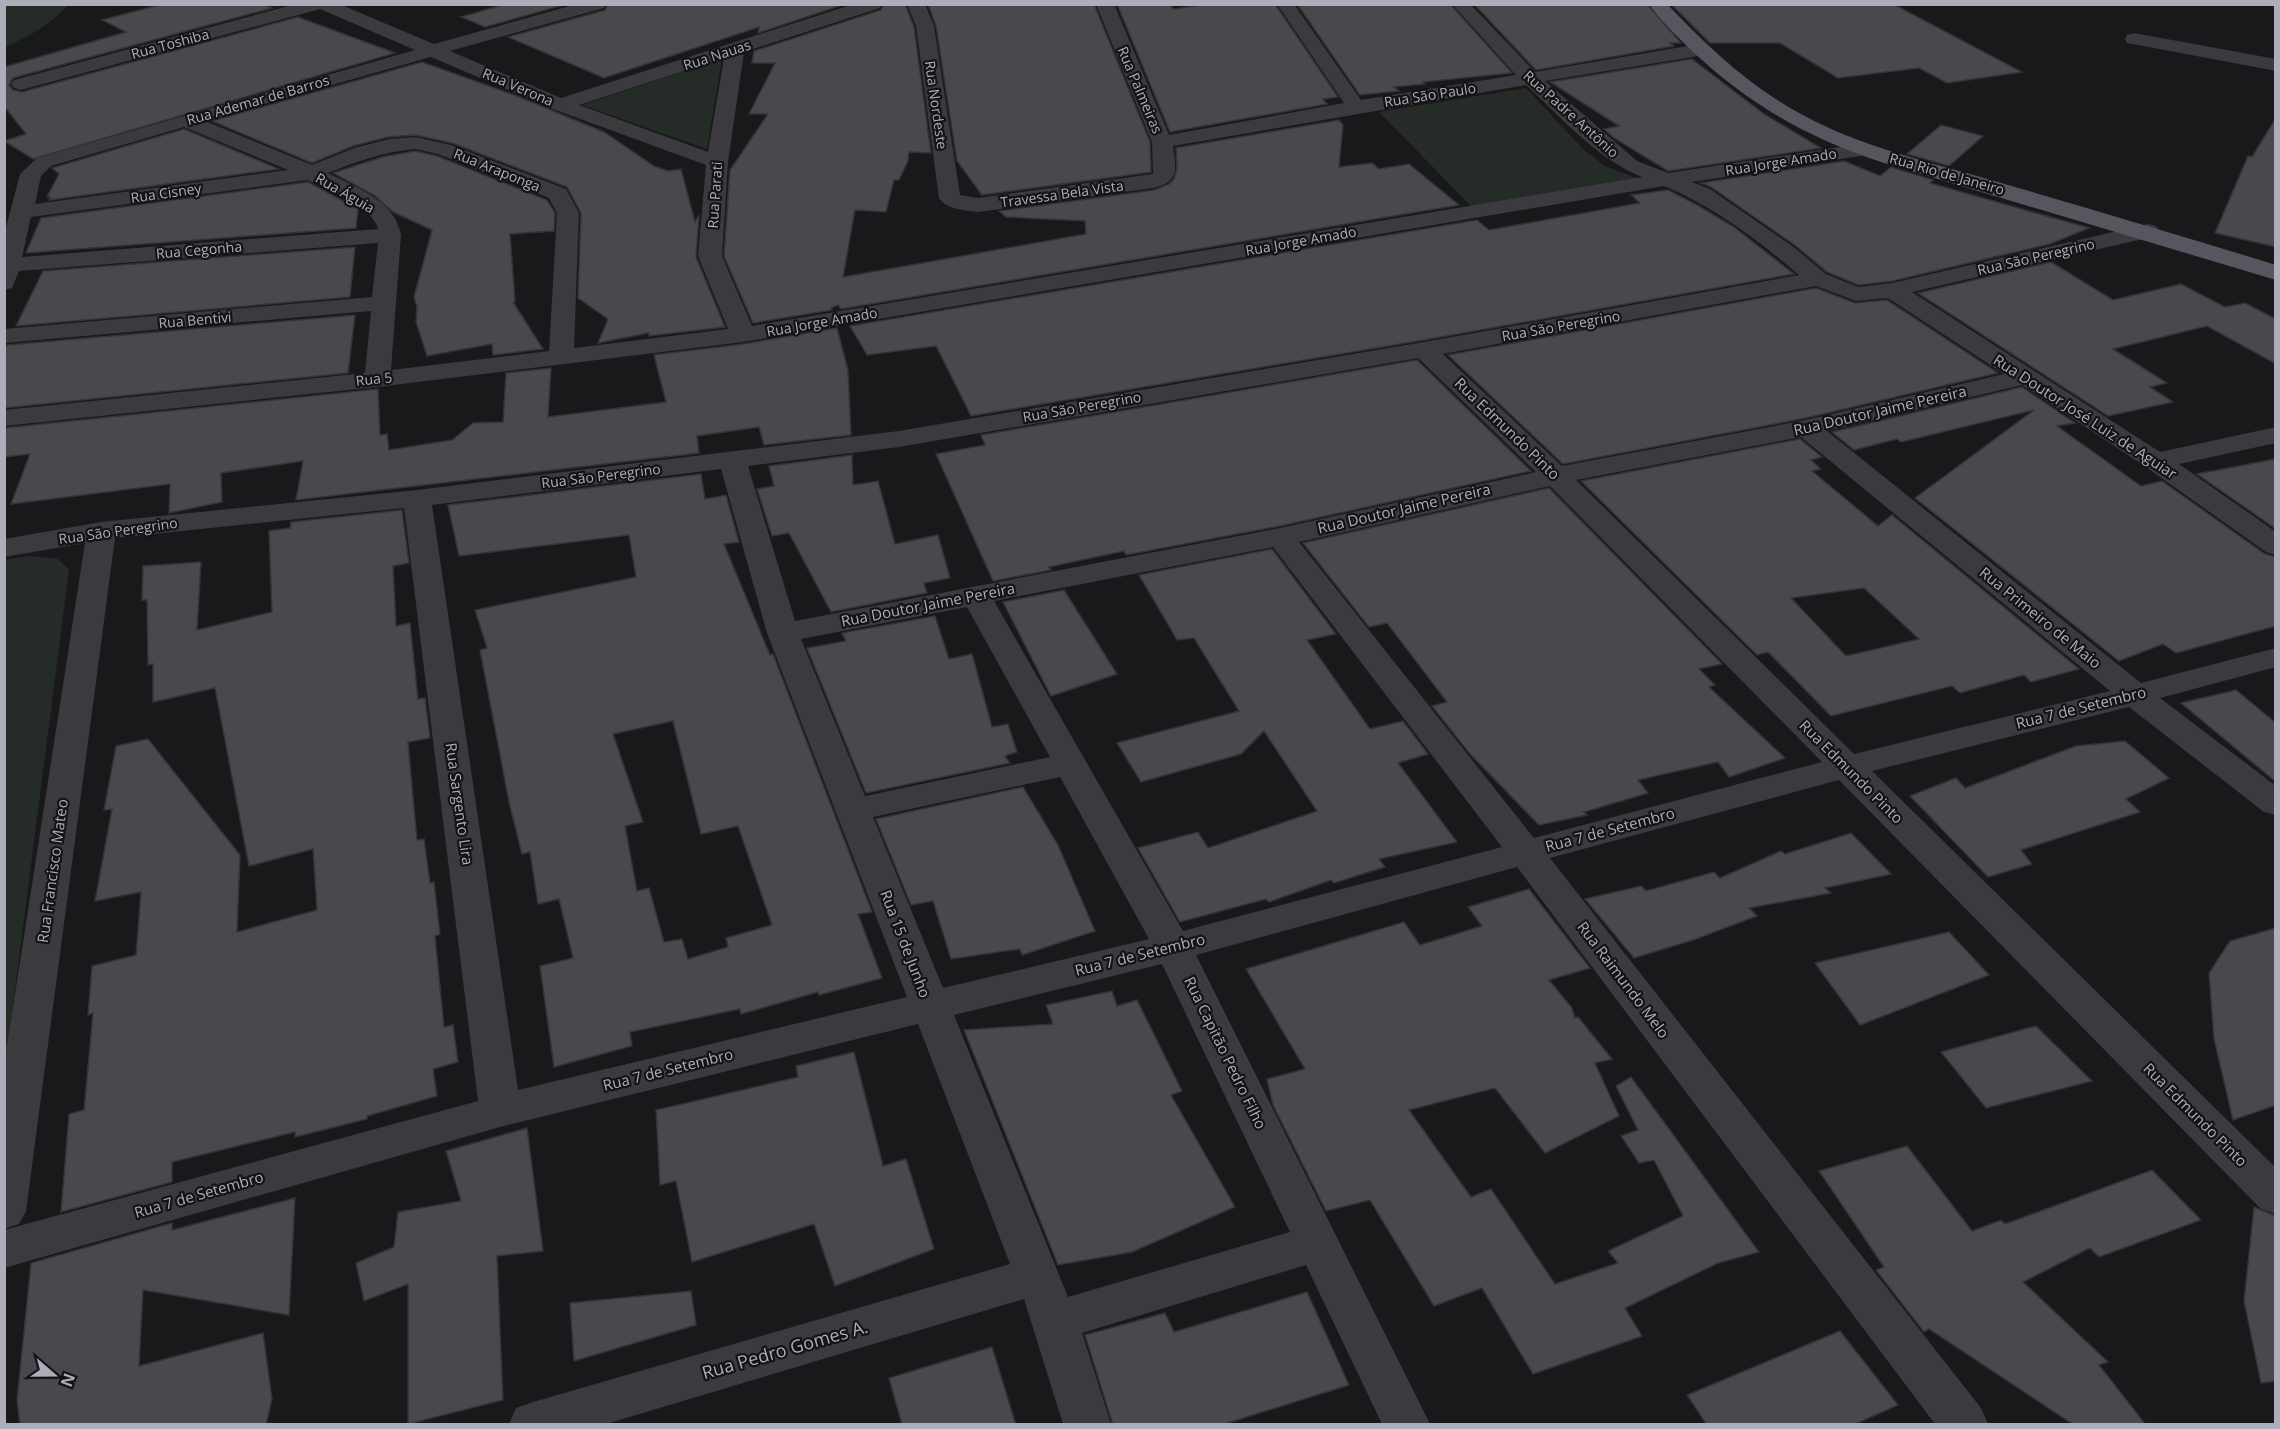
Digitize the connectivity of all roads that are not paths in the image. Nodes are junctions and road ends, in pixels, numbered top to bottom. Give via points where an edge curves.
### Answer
1 (318, 4) edge
2 (323, 4) edge
3 (598, 4) edge
4 (874, 4) edge
5 (915, 4) edge
6 (1105, 4) edge
7 (1285, 4) edge
8 (1460, 4) edge
9 (1657, 4) edge
10 (2134, 39) dead end
11 (735, 49) junction
12 (431, 50) junction
13 (1699, 50) junction
14 (2276, 65) edge
15 (1531, 79) junction
16 (21, 84) dead end
17 (560, 105) junction
18 (1356, 107) junction
19 (187, 121) junction
20 (1162, 142) junction
21 (1860, 150) junction
22 (717, 162) junction
23 (311, 174) junction
24 (1162, 177) joint
25 (1664, 180) junction
26 (959, 202) joint
27 (21, 212) junction
28 (2148, 231) junction
29 (390, 235) junction
30 (2276, 273) edge
31 (6, 274) edge
32 (1818, 279) junction
33 (1892, 290) junction
34 (385, 303) junction
35 (743, 335) junction
36 (4, 336) edge
37 (1424, 350) junction
38 (561, 358) junction
39 (2024, 377) junction
40 (377, 379) junction
41 (4, 418) edge
42 (1806, 428) junction
43 (2276, 435) edge
44 (732, 459) junction
45 (2156, 461) junction
46 (1556, 476) junction
47 (417, 498) junction
48 (101, 531) junction
49 (1280, 537) junction
50 (2276, 546) edge
51 (4, 548) edge
52 (976, 596) junction
53 (783, 633) junction
54 (2276, 657) edge
55 (2135, 695) junction
56 (1070, 764) junction
57 (1846, 767) junction
58 (2276, 804) edge
59 (852, 810) junction
60 (1526, 853) junction
61 (1173, 947) junction
62 (929, 1008) junction
63 (500, 1111) junction
64 (2276, 1196) edge
65 (4, 1211) edge
66 (1317, 1243) junction
67 (4, 1248) edge
68 (1037, 1276) junction
69 (1055, 1321) junction
70 (533, 1425) edge
71 (1088, 1425) edge
72 (1406, 1425) edge
73 (1964, 1425) edge

1 - 16 street, Rua Toshiba
2 - 12 street, Rua Verona
3 - 12 street, Rua Ademar de Barros
4 - 11 street, Rua Nauas
5 - 26 street, Rua Nordeste via 924,26 950,198
6 - 20 street, Rua Palmeiras
7 - 18 street
8 - 15 street, Rua Padre Antônio
9 - 13 main road, Rua Rio de Janeiro
10 - 14 street
11 - 17 street, Rua Nauas
11 - 22 street, Rua Parati
12 - 17 street, Rua Verona
12 - 19 street, Rua Ademar de Barros
13 - 15 street, Rua São Paulo
13 - 21 main road, Rua Rio de Janeiro via 1765,101
15 - 18 street, Rua São Paulo
15 - 25 street, Rua Padre Antônio via 1630,165
17 - 22 street, Rua Verona
18 - 20 street, Rua São Paulo
19 - 23 street, Rua Águia
19 - 27 street, Rua Ademar de Barros via 44,162 31,174
20 - 24 street, Rua Palmeiras
21 - 25 street, Rua Jorge Amado
21 - 28 main road, Rua Rio de Janeiro
22 - 35 street, Rua Parati via 710,256
23 - 27 street, Rua Cisney
23 - 29 street, Rua Águia via 376,208 387,220
23 - 38 street, Rua Araponga via 361,152 415,143 444,149 558,194 568,213
24 - 26 street, Travessa Bela Vista via 1154,182 978,205
25 - 32 street, Rua Padre Antônio via 1702,194
25 - 35 street, Rua Jorge Amado
27 - 31 street, Rua Ademar de Barros
28 - 30 main road, Rua Rio de Janeiro
28 - 33 street, Rua São Peregrino
29 - 31 street, Rua Cegonha
29 - 34 street
32 - 33 street, Rua São Peregrino via 1856,294
32 - 37 street, Rua São Peregrino
33 - 39 street, Rua Doutor José Luiz de Aguiar
34 - 36 street, Rua Bentivi
34 - 40 street
35 - 38 street, Rua 5
37 - 44 street, Rua São Peregrino via 899,439
37 - 46 street, Rua Edmundo Pinto
38 - 40 street, Rua 5
39 - 42 street, Rua Doutor Jaime Pereira
39 - 45 street, Rua Doutor José Luiz de Aguiar
40 - 41 street, Rua 5
42 - 46 street, Rua Doutor Jaime Pereira
42 - 55 street, Rua Primeiro de Maio
43 - 45 street
44 - 47 street, Rua São Peregrino
44 - 53 street, Rua 15 de Junho
45 - 50 street, Rua Doutor José Luiz de Aguiar
46 - 49 street, Rua Doutor Jaime Pereira
46 - 57 street, Rua Edmundo Pinto
47 - 48 street, Rua São Peregrino
47 - 63 street, Rua Sargento Lira
48 - 51 street, Rua São Peregrino
48 - 65 street, Rua Francisco Mateo
49 - 52 street, Rua Doutor Jaime Pereira
49 - 60 street, Rua Raimundo Melo
52 - 53 street, Rua Doutor Jaime Pereira
52 - 56 street, Rua Capitão Pedro Filho
53 - 59 street, Rua 15 de Junho
54 - 55 street, Rua 7 de Setembro
55 - 57 street, Rua 7 de Setembro
55 - 58 street, Rua Primeiro de Maio
56 - 59 street
56 - 61 street, Rua Capitão Pedro Filho
57 - 60 street, Rua 7 de Setembro
57 - 64 street, Rua Edmundo Pinto
59 - 62 street, Rua 15 de Junho
60 - 61 street, Rua 7 de Setembro
60 - 73 street, Rua Raimundo Melo
61 - 62 street, Rua 7 de Setembro
61 - 66 street, Rua Capitão Pedro Filho
62 - 63 street, Rua 7 de Setembro
62 - 68 street, Rua 15 de Junho
63 - 67 street, Rua 7 de Setembro
66 - 69 street
66 - 72 street, Rua Capitão Pedro Filho
68 - 69 street, Rua 15 de Junho
68 - 70 street, Rua Pedro Gomes A.
69 - 71 street, Rua 15 de Junho

